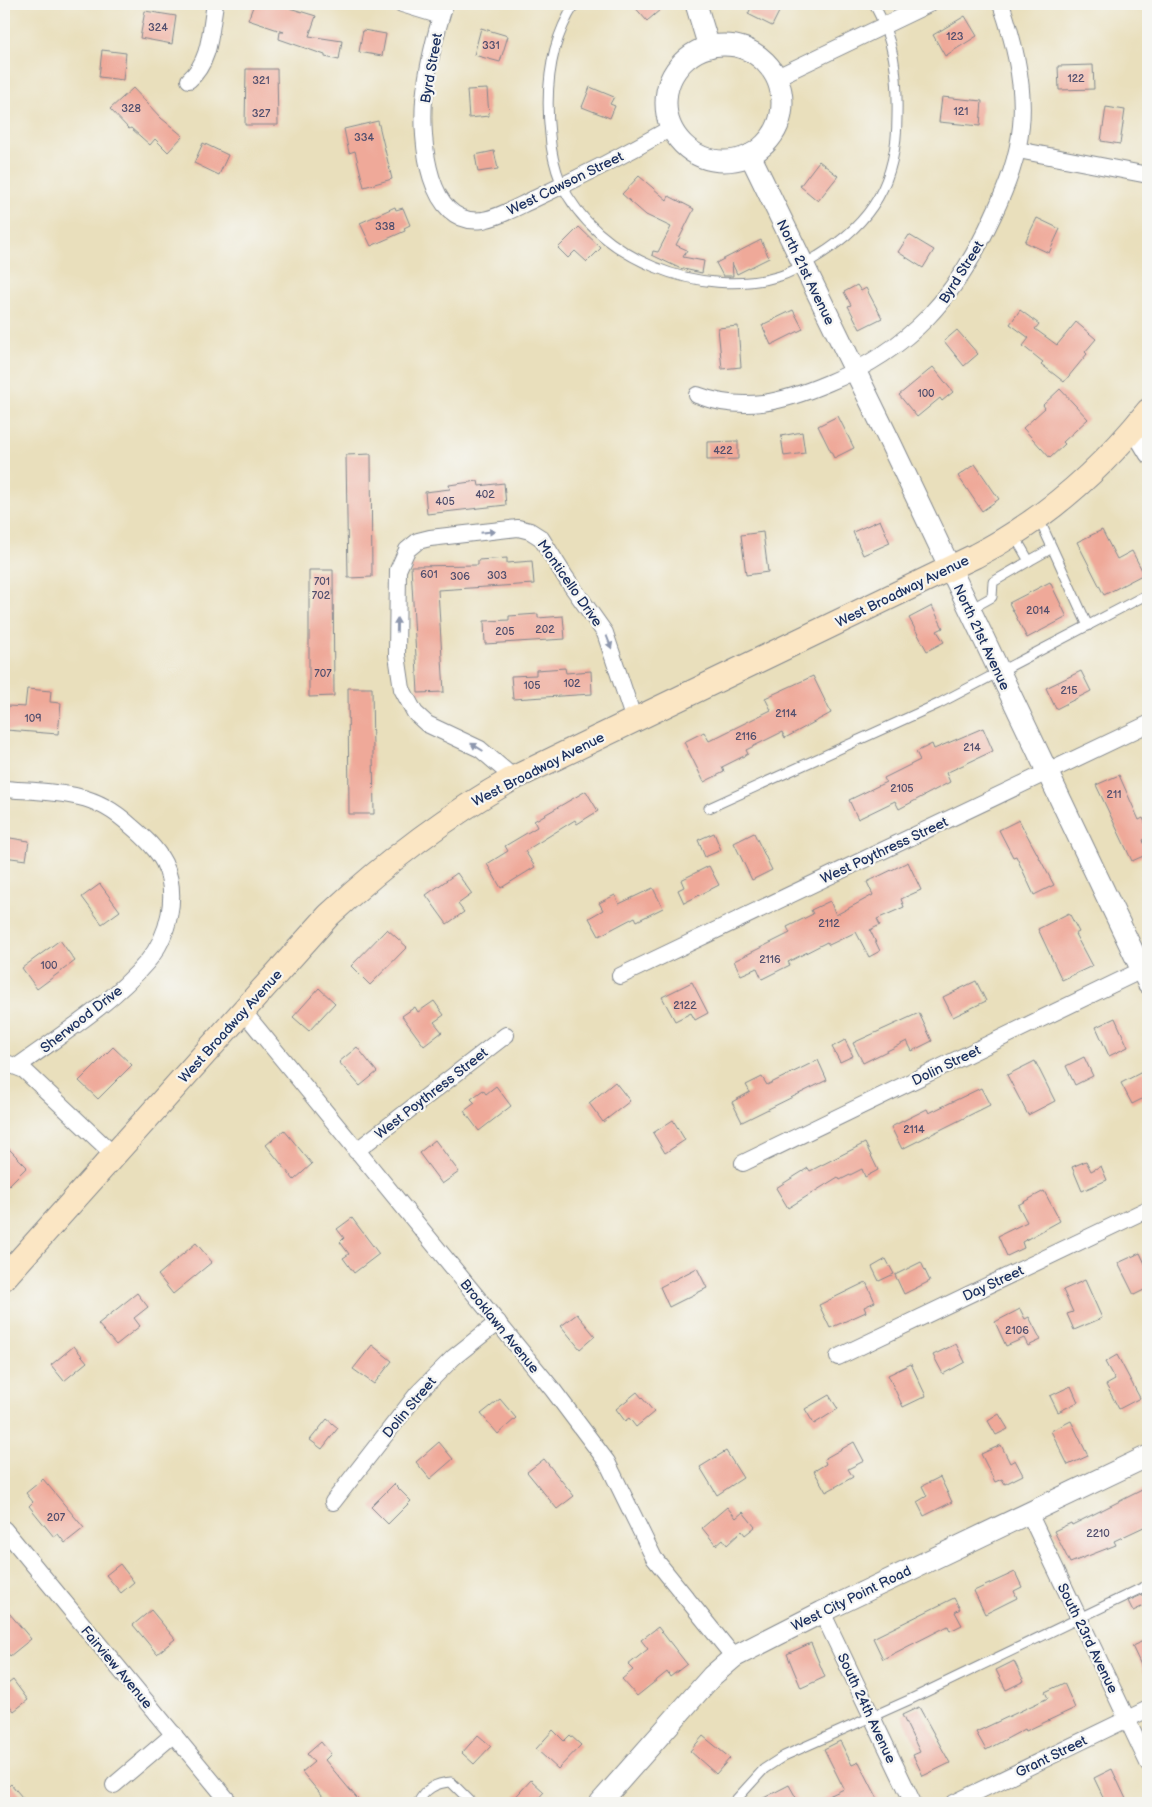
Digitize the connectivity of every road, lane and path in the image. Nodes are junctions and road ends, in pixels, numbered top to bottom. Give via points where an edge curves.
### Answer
1 (215, 4) edge
2 (402, 4) edge
3 (574, 4) edge
4 (696, 4) edge
5 (874, 4) edge
6 (929, 4) edge
7 (1000, 4) edge
8 (443, 10) edge
9 (886, 24) junction
10 (709, 47) junction
11 (777, 77) junction
12 (189, 80) dead end
13 (671, 128) junction
14 (1018, 150) junction
15 (750, 155) junction
16 (1148, 175) edge
17 (562, 186) junction
18 (455, 215) joint
19 (802, 265) junction
20 (855, 372) junction
21 (697, 395) dead end
22 (1148, 411) edge
23 (1133, 430) junction
24 (1148, 455) edge
25 (1038, 518) junction
26 (1014, 534) junction
27 (1052, 548) junction
28 (1029, 561) junction
29 (949, 568) junction
30 (1148, 594) edge
31 (969, 610) junction
32 (1088, 626) junction
33 (999, 672) junction
34 (634, 720) junction
35 (1148, 724) edge
36 (1047, 773) junction
37 (514, 778) junction
38 (4, 789) edge
39 (709, 808) dead end
40 (1146, 973) edge
41 (620, 976) dead end
42 (243, 1011) junction
43 (506, 1035) dead end
44 (11, 1064) edge
45 (356, 1151) junction
46 (114, 1155) junction
47 (743, 1163) dead end
48 (1148, 1209) edge
49 (4, 1278) edge
50 (498, 1322) junction
51 (838, 1357) dead end
52 (1148, 1456) edge
53 (333, 1502) dead end
54 (1029, 1513) junction
55 (4, 1530) edge
56 (1148, 1585) edge
57 (822, 1612) junction
58 (1079, 1618) junction
59 (734, 1657) junction
60 (1148, 1709) edge
61 (872, 1717) junction
62 (1128, 1719) junction
63 (174, 1734) junction
64 (1148, 1763) edge
65 (114, 1785) dead end
66 (230, 1803) edge
67 (418, 1803) edge
68 (472, 1803) edge
69 (600, 1803) edge
70 (733, 1803) edge
71 (913, 1803) edge
72 (954, 1803) edge

1 - 12 street via 205,59
2 - 8 street
3 - 17 lane via 559,35 549,90 551,145
4 - 10 street
5 - 9 lane
6 - 9 street
7 - 14 street, Byrd Street via 1016,61 1021,96 1022,124
8 - 18 street, Byrd Street via 424,101 424,134 434,189
9 - 11 street
9 - 19 lane via 898,85 894,158 887,180 870,212 854,230
10 - 11 street via 736,46 748,50 760,57
10 - 13 street via 684,61 671,79 666,100
11 - 15 street via 782,99 780,122 773,136
13 - 15 street via 685,146 705,158 720,162
13 - 17 street, West Cawson Street
14 - 16 street
14 - 20 street, Byrd Street via 986,232 944,302 903,342
15 - 19 street, North 21st Avenue
17 - 18 street, West Cawson Street via 482,220 468,220
17 - 19 lane via 584,217 620,250 667,272 696,279 734,282 781,276
19 - 20 street, North 21st Avenue
20 - 21 street, Byrd Street via 790,398 761,404 718,403
20 - 29 street, North 21st Avenue
22 - 23 main road, West Broadway Avenue
23 - 24 street
23 - 25 main road, West Broadway Avenue via 1085,480
25 - 26 main road, West Broadway Avenue
25 - 27 lane
26 - 28 lane
26 - 29 main road, West Broadway Avenue
27 - 28 lane
27 - 32 lane
28 - 31 lane via 993,582 992,597
29 - 31 street, North 21st Avenue
29 - 34 main road, West Broadway Avenue
30 - 32 lane
31 - 33 street, North 21st Avenue
32 - 33 lane
33 - 36 street, North 21st Avenue
33 - 39 lane via 938,704
34 - 37 main road, West Broadway Avenue
37 -> 34 street, Monticello Drive via 480,748 427,724 406,701 397,656 398,570 407,550 418,541 518,528 541,538 609,640
35 - 36 street, West Poythress Street
36 - 40 street, North 21st Avenue
36 - 41 street, West Poythress Street
37 - 42 main road, West Broadway Avenue via 428,832 363,884 329,915
38 - 44 street, Sherwood Drive via 79,797 102,806 123,819 156,851 166,870 171,890 166,926 148,961 92,1013
40 - 47 street, Dolin Street
42 - 45 street, Brooklawn Avenue
42 - 46 main road, West Broadway Avenue
43 - 45 street, West Poythress Street
44 - 46 street, Sherwood Drive via 24,1070
45 - 50 street, Brooklawn Avenue
46 - 49 main road, West Broadway Avenue
48 - 51 street, Day Street
50 - 53 street, Dolin Street via 454,1357 418,1393
50 - 59 street, Brooklawn Avenue via 607,1462 654,1558
52 - 54 street, West City Point Road
54 - 57 street, West City Point Road
54 - 58 street, South 23rd Avenue
55 - 63 street, Fairview Avenue
56 - 58 lane
57 - 59 street, West City Point Road
57 - 61 street, South 24th Avenue
58 - 61 lane
58 - 62 street, South 23rd Avenue
59 - 69 street, West City Point Road via 712,1676
60 - 62 street, Grant Street
61 - 70 lane via 784,1756 764,1769
61 - 71 street, South 24th Avenue
62 - 64 street, South 23rd Avenue
62 - 72 street, Grant Street
63 - 65 street
63 - 66 street, Fairview Avenue
67 - 68 lane via 431,1786 451,1782

